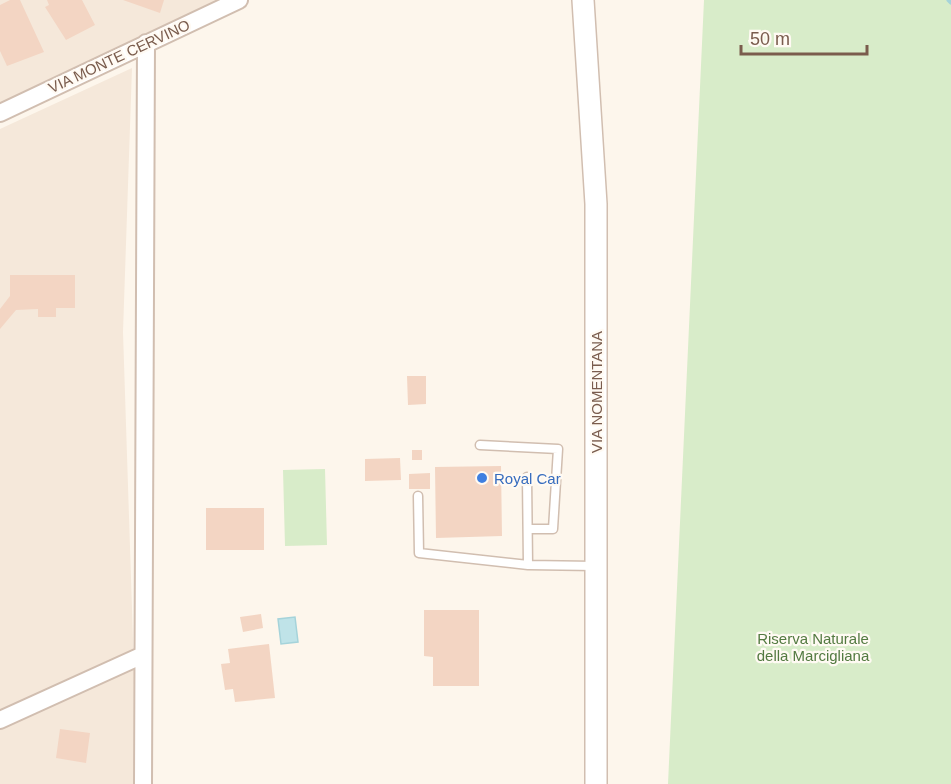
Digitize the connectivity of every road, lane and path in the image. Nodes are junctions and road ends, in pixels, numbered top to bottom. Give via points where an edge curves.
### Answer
1 (239, 0) edge
2 (583, 0) edge
3 (146, 43) junction
4 (0, 113) edge
5 (480, 445) dead end
6 (527, 477) dead end
7 (418, 496) dead end
8 (529, 529) junction
9 (528, 565) junction
10 (596, 566) junction
11 (143, 655) junction
12 (0, 720) edge
13 (143, 784) edge
14 (596, 784) edge

1 - 3 street, VIA MONTE CERVINO
2 - 10 street, VIA NOMENTANA via 596,204
3 - 4 street, VIA MONTE CERVINO
3 - 11 street
5 - 8 lane via 558,449 553,529
6 - 8 lane
7 - 9 lane via 419,553
8 - 9 lane
9 - 10 lane
10 - 14 street, VIA NOMENTANA
11 - 12 street
11 - 13 street

